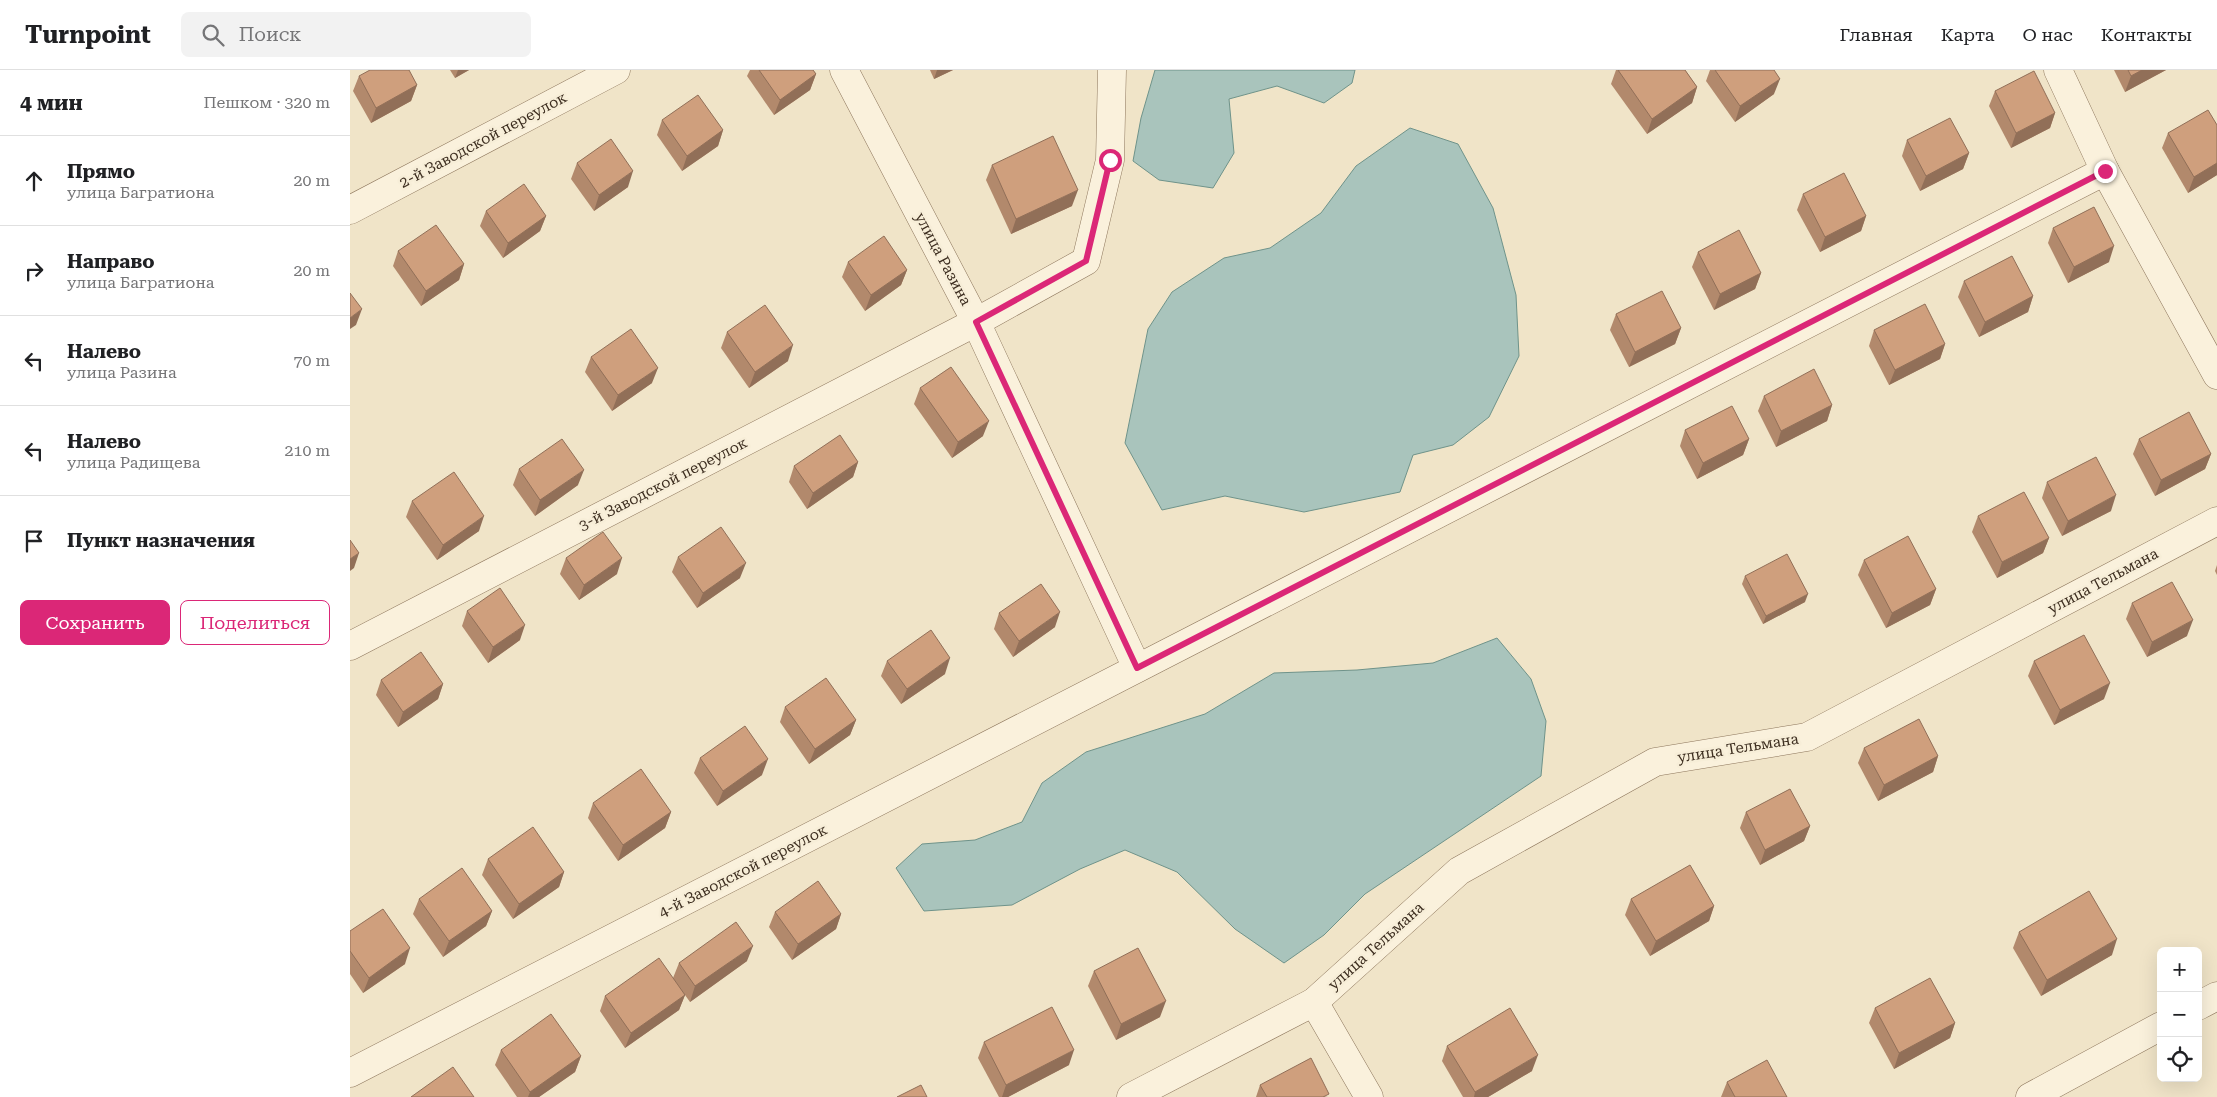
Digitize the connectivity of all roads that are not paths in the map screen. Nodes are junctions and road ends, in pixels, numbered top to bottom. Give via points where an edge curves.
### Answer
1 (616, 70) edge
2 (844, 70) edge
3 (1112, 70) edge
4 (2058, 70) edge
5 (2105, 171) junction
6 (350, 210) edge
7 (976, 322) junction
8 (2217, 375) edge
9 (2217, 521) edge
10 (350, 646) edge
11 (1137, 668) junction
12 (2217, 996) edge
13 (1314, 1002) junction
14 (2202, 1004) edge
15 (2157, 1028) edge
16 (350, 1074) edge
17 (1131, 1097) edge
18 (1369, 1097) edge
19 (2030, 1097) edge

1 - 6 street, 2-й Заводской переулок
2 - 7 street, улица Разина
3 - 7 street, 3-й Заводской переулок via 1110,160 1086,261
4 - 5 street
5 - 8 street
5 - 11 street, 4-й Заводской переулок
7 - 10 street, 3-й Заводской переулок
7 - 11 street, улица Разина
9 - 13 street, улица Тельмана via 1807,737 1655,762 1459,870
11 - 16 street, 4-й Заводской переулок
12 - 14 street
13 - 17 street, улица Тельмана
13 - 18 street
15 - 19 street

